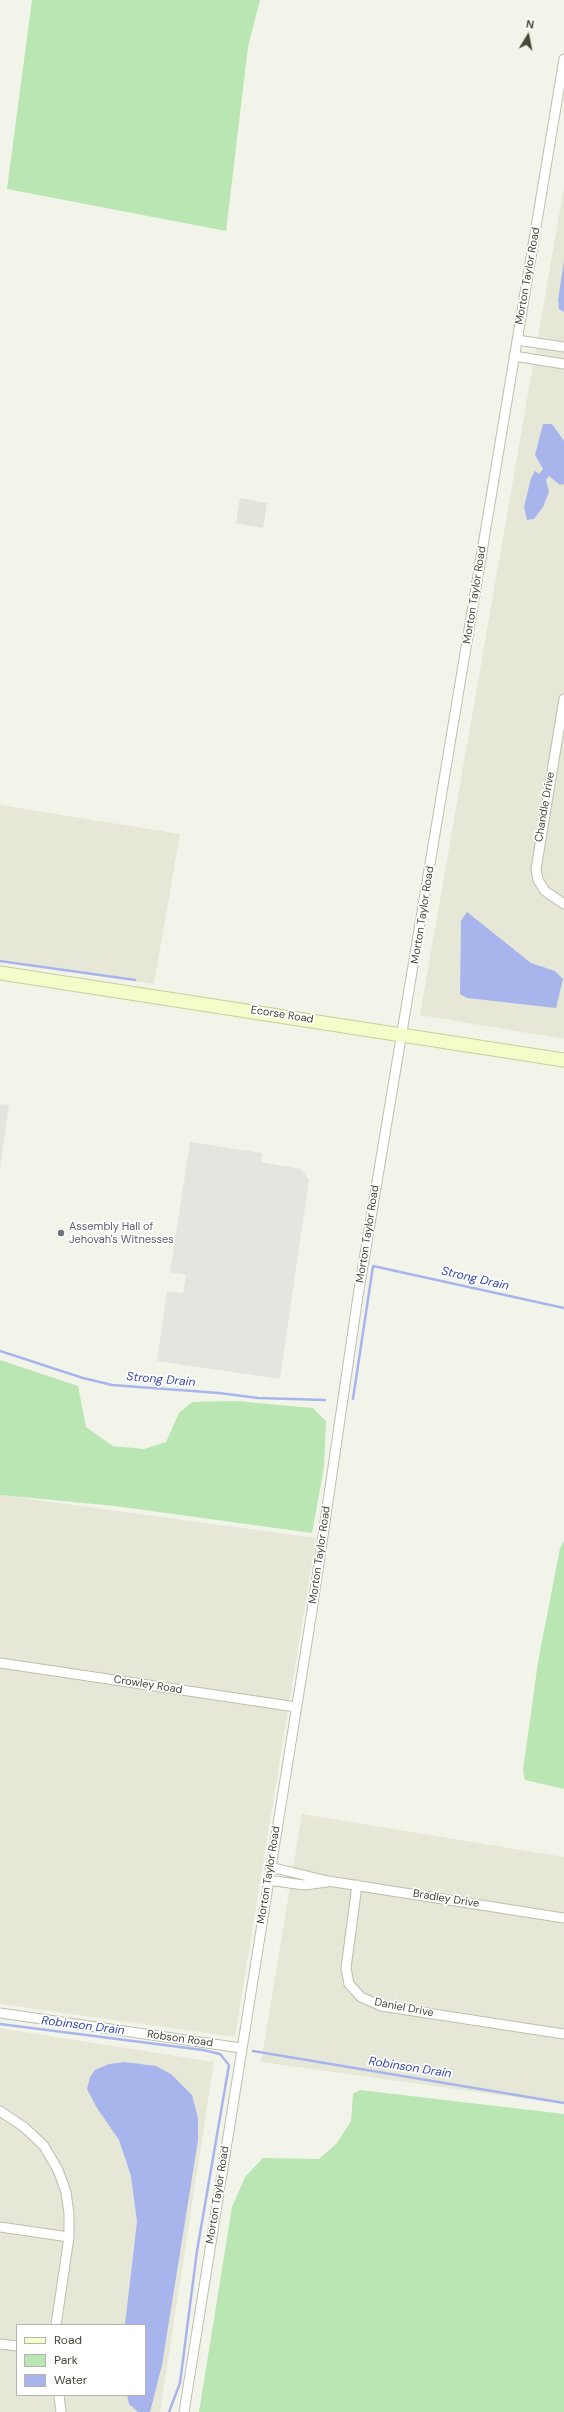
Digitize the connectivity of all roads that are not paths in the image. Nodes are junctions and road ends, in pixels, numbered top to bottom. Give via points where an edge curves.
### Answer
1 (564, 59) edge
2 (517, 340) junction
3 (564, 347) edge
4 (514, 356) junction
5 (564, 364) edge
6 (564, 698) edge
7 (564, 904) edge
8 (0, 973) edge
9 (403, 1034) junction
10 (564, 1060) edge
11 (0, 1663) edge
12 (296, 1707) junction
13 (270, 1867) junction
14 (268, 1880) junction
15 (328, 1882) junction
16 (356, 1885) junction
17 (564, 1918) edge
18 (0, 2013) edge
19 (564, 2034) edge
20 (241, 2048) junction
21 (0, 2111) edge
22 (0, 2227) edge
23 (70, 2237) junction
24 (56, 2324) edge
25 (0, 2344) edge
26 (16, 2346) edge
27 (59, 2396) edge
28 (61, 2412) edge
29 (184, 2412) edge

1 - 2 street, Morton Taylor Road
2 - 3 street
2 - 4 street, Morton Taylor Road
4 - 5 street
4 - 9 street, Morton Taylor Road
6 - 7 street, Chandle Drive via 536,868 538,880 545,892
8 - 9 main road, Ecorse Road
9 - 10 main road, Ecorse Road
9 - 12 street, Morton Taylor Road via 357,1303
11 - 12 street, Crowley Road
12 - 13 street, Morton Taylor Road
13 - 14 street, Morton Taylor Road
13 - 15 street, Bradley Drive
14 - 15 street, Bradley Drive via 304,1885
14 - 20 street, Morton Taylor Road
15 - 16 street, Bradley Drive
16 - 17 street, Bradley Drive
16 - 19 street, Daniel Drive via 346,1968 350,1984 361,1998 381,2006
18 - 20 street, Robson Road
20 - 29 street, Morton Taylor Road
21 - 23 street via 12,2117 34,2135 56,2166 68,2201
22 - 23 street
23 - 24 street
25 - 26 street
27 - 28 street

